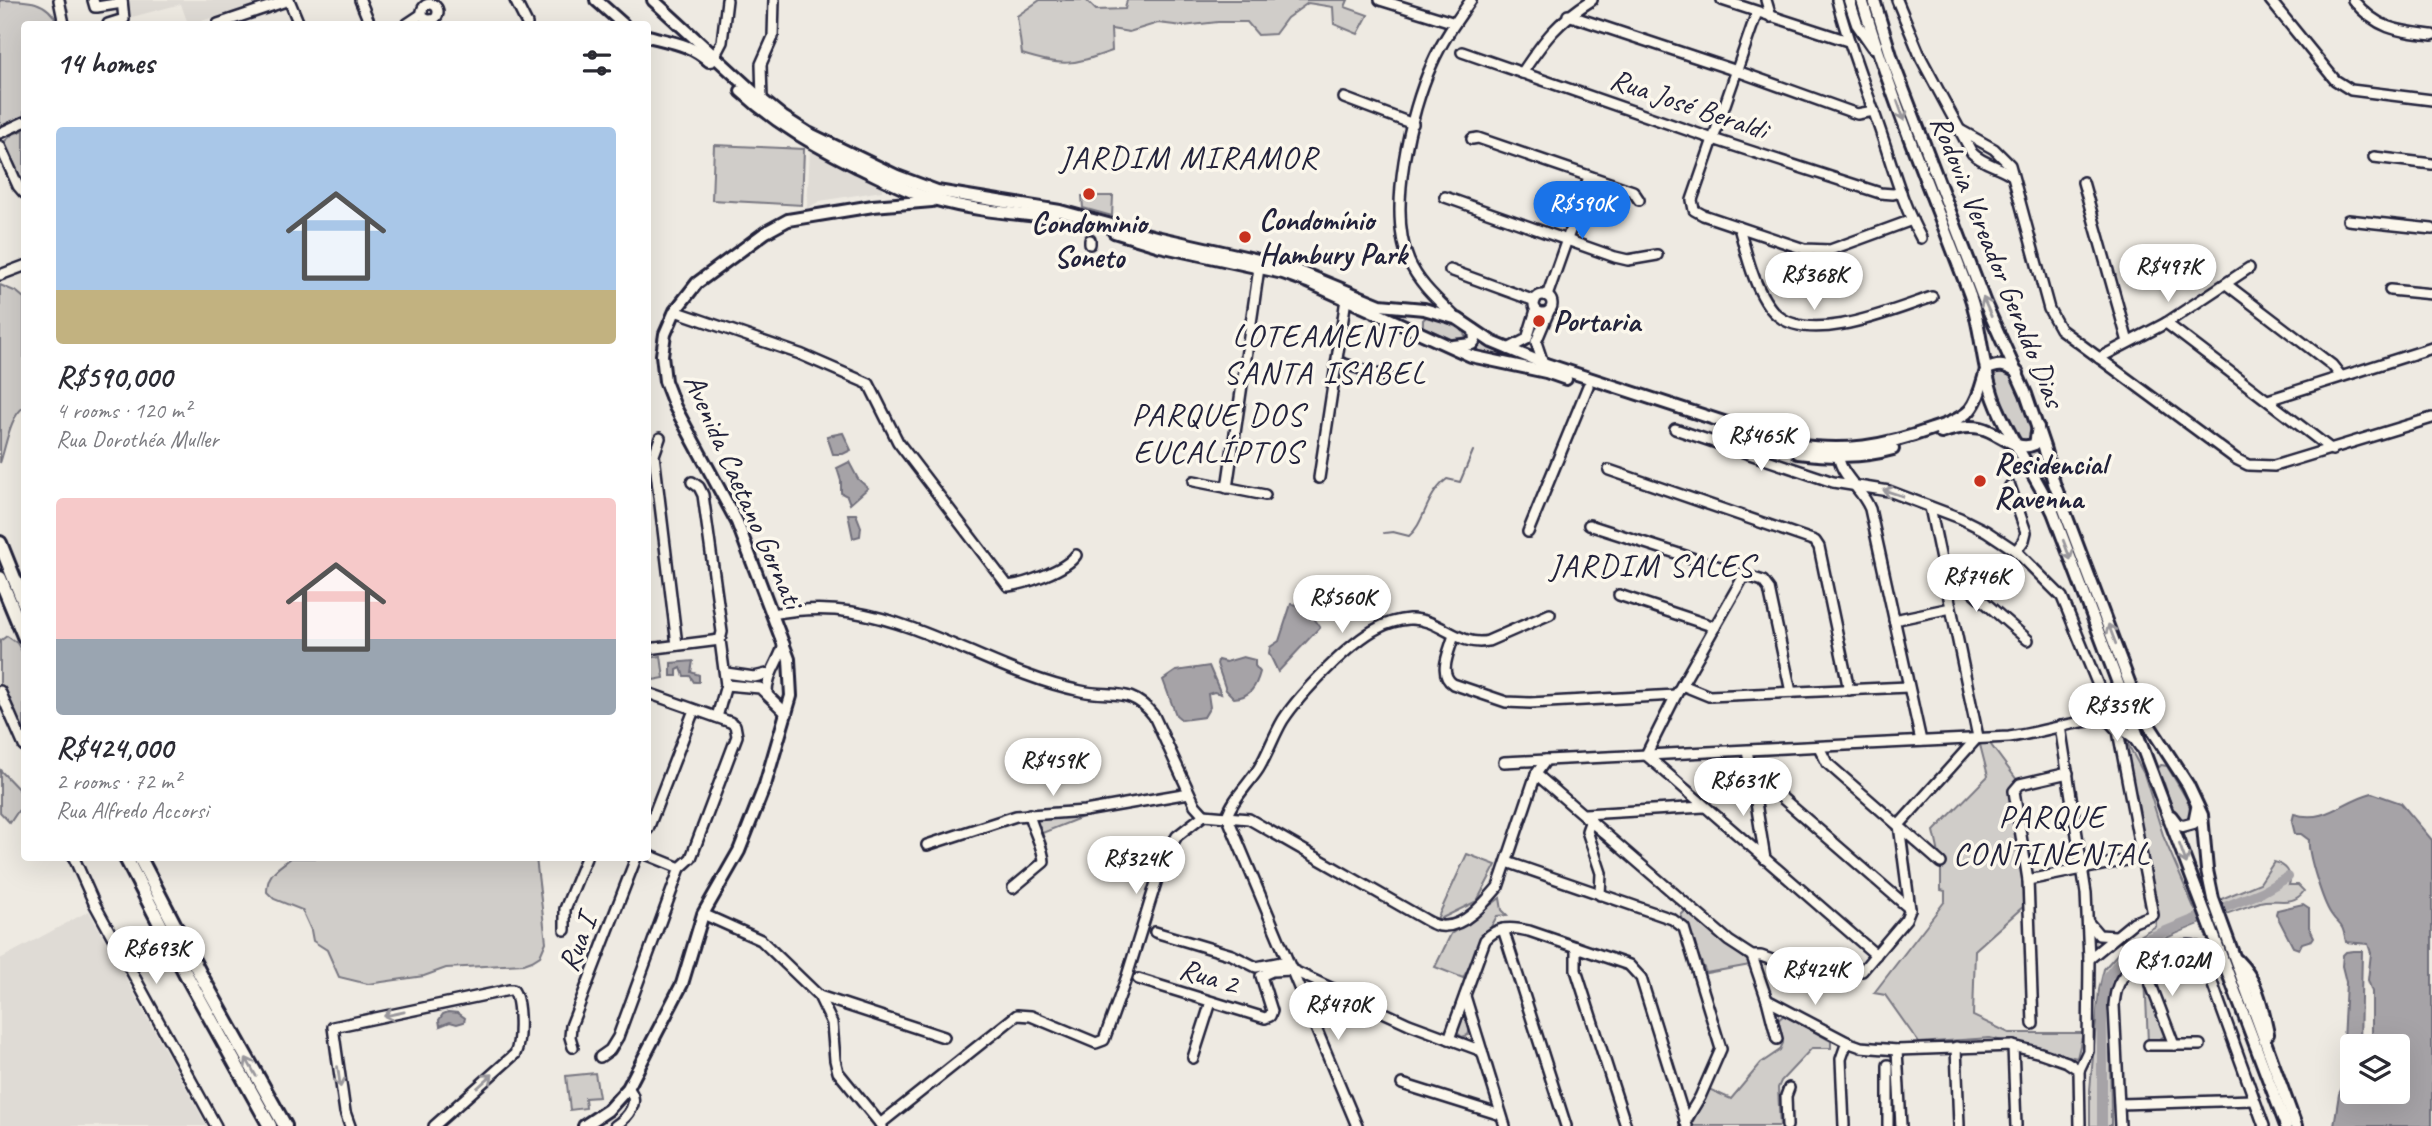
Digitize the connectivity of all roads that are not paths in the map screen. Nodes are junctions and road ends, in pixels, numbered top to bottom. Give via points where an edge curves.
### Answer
1 (59, 0) edge
2 (93, 0) edge
3 (289, 0) edge
4 (360, 0) edge
5 (515, 0) edge
6 (596, 0) edge
7 (653, 0) edge
8 (727, 0) edge
9 (774, 0) edge
10 (1380, 0) edge
11 (1471, 0) edge
12 (1592, 0) edge
13 (1722, 0) edge
14 (1766, 0) edge
15 (1862, 0) edge
16 (1874, 0) edge
17 (1897, 0) edge
18 (2270, 0) edge
19 (2353, 0) edge
20 (122, 2) edge
21 (1844, 4) edge
22 (421, 8) edge
23 (1757, 12) junction
24 (435, 14) edge
25 (1568, 15) junction
26 (1771, 17) junction
27 (63, 21) edge
28 (118, 21) edge
29 (227, 21) edge
30 (298, 21) edge
31 (369, 21) edge
32 (526, 21) edge
33 (620, 21) edge
34 (1455, 23) junction
35 (688, 33) junction
36 (2432, 35) edge
37 (651, 37) edge
38 (1848, 41) junction
39 (681, 43) junction
40 (1462, 52) dead end
41 (1881, 59) junction
42 (713, 60) junction
43 (1737, 71) junction
44 (1522, 73) junction
45 (1344, 98) dead end
46 (762, 100) junction
47 (2432, 100) edge
48 (1874, 111) junction
49 (21, 123) edge
50 (1413, 124) junction
51 (1960, 130) junction
52 (0, 132) edge
53 (1472, 139) dead end
54 (1713, 139) junction
55 (1987, 145) junction
56 (0, 146) edge
57 (2374, 157) dead end
58 (1980, 160) junction
59 (2432, 164) edge
60 (2012, 175) junction
61 (1589, 177) junction
62 (2083, 182) dead end
63 (892, 189) junction
64 (21, 190) edge
65 (1901, 192) junction
66 (938, 196) junction
67 (1445, 197) dead end
68 (1639, 200) dead end
69 (898, 204) junction
70 (878, 205) junction
71 (2348, 219) dead end
72 (1912, 220) junction
73 (1739, 227) junction
74 (2432, 229) edge
75 (1922, 238) dead end
76 (1567, 239) junction
77 (1657, 255) dead end
78 (21, 267) edge
79 (1259, 268) junction
80 (2249, 268) dead end
81 (1450, 270) dead end
82 (0, 275) edge
83 (1423, 284) junction
84 (2226, 284) junction
85 (2389, 290) dead end
86 (2432, 294) edge
87 (1547, 296) junction
88 (1932, 297) dead end
89 (1346, 299) junction
90 (1536, 305) junction
91 (1424, 310) junction
92 (674, 311) junction
93 (1549, 311) junction
94 (1458, 319) junction
95 (2166, 323) junction
96 (1474, 330) junction
97 (1422, 334) junction
98 (1532, 340) junction
99 (2128, 342) junction
100 (1450, 346) junction
101 (2432, 348) edge
102 (1508, 349) junction
103 (2099, 358) junction
104 (1338, 362) junction
105 (1544, 363) junction
106 (1986, 370) junction
107 (2018, 373) junction
108 (2340, 376) junction
109 (1399, 381) dead end
110 (1588, 386) junction
111 (2268, 400) junction
112 (2432, 418) edge
113 (2038, 427) junction
114 (1675, 429) dead end
115 (1990, 431) junction
116 (660, 438) dead end
117 (2016, 444) junction
118 (2332, 450) junction
119 (1838, 453) junction
120 (2029, 468) junction
121 (1609, 470) dead end
122 (1319, 478) dead end
123 (1194, 481) dead end
124 (692, 482) dead end
125 (1856, 485) junction
126 (2010, 486) dead end
127 (1227, 488) junction
128 (1265, 495) dead end
129 (1930, 507) junction
130 (1589, 525) dead end
131 (1528, 532) dead end
132 (0, 543) edge
133 (2016, 551) junction
134 (1076, 555) dead end
135 (1943, 566) junction
136 (1745, 574) junction
137 (0, 578) edge
138 (1619, 595) dead end
139 (21, 596) edge
140 (1951, 608) junction
141 (772, 614) junction
142 (1549, 614) dead end
143 (1894, 620) junction
144 (1715, 627) junction
145 (21, 629) edge
146 (1454, 635) junction
147 (720, 640) junction
148 (2028, 640) dead end
149 (784, 644) junction
150 (677, 645) junction
151 (651, 649) edge
152 (726, 673) junction
153 (771, 673) junction
154 (726, 685) junction
155 (1682, 685) junction
156 (1908, 687) junction
157 (2119, 687) junction
158 (1849, 690) junction
159 (0, 691) edge
160 (1791, 692) junction
161 (768, 694) junction
162 (651, 695) edge
163 (1676, 695) junction
164 (694, 710) junction
165 (787, 713) junction
166 (2108, 716) junction
167 (717, 717) junction
168 (2132, 722) junction
169 (2060, 726) junction
170 (1978, 737) junction
171 (21, 739) edge
172 (1921, 741) junction
173 (2160, 742) junction
174 (1819, 747) junction
175 (2143, 750) junction
176 (1748, 751) junction
177 (1646, 755) junction
178 (1546, 760) junction
179 (1504, 762) dead end
180 (2174, 763) junction
181 (2149, 768) junction
182 (1751, 771) junction
183 (2068, 773) junction
184 (1536, 774) junction
185 (1189, 793) junction
186 (2197, 805) junction
187 (1704, 807) junction
188 (2165, 808) junction
189 (1029, 814) junction
190 (1204, 815) junction
191 (1227, 816) junction
192 (1588, 817) junction
193 (651, 821) edge
194 (1899, 825) junction
195 (927, 845) dead end
196 (651, 856) edge
197 (2142, 858) junction
198 (1765, 859) junction
199 (75, 861) edge
200 (128, 861) edge
201 (142, 861) edge
202 (585, 861) edge
203 (635, 861) edge
204 (1507, 862) junction
205 (1941, 863) dead end
206 (680, 868) junction
207 (2083, 869) junction
208 (2028, 880) junction
209 (1013, 888) dead end
210 (1600, 895) junction
211 (1910, 909) junction
212 (703, 914) junction
213 (2087, 922) junction
214 (1503, 929) junction
215 (565, 930) dead end
216 (1155, 932) dead end
217 (2115, 936) junction
218 (1576, 947) junction
219 (1875, 955) junction
220 (1752, 956) junction
221 (2089, 959) junction
222 (2143, 961) junction
223 (1786, 965) dead end
224 (1290, 966) junction
225 (1261, 971) junction
226 (1862, 971) dead end
227 (1138, 979) dead end
228 (819, 996) junction
229 (1465, 996) junction
230 (1767, 1000) junction
231 (1211, 1002) junction
232 (2033, 1024) dead end
233 (944, 1037) dead end
234 (1449, 1039) junction
235 (1777, 1039) dead end
236 (1847, 1042) junction
237 (2149, 1045) dead end
238 (2174, 1045) junction
239 (2200, 1045) dead end
240 (2013, 1046) junction
241 (573, 1047) dead end
242 (1956, 1047) junction
243 (1897, 1050) junction
244 (1482, 1051) junction
245 (600, 1057) dead end
246 (1193, 1058) dead end
247 (1888, 1065) dead end
248 (2079, 1070) junction
249 (1402, 1084) dead end
250 (628, 1088) junction
251 (1789, 1088) dead end
252 (1674, 1090) junction
253 (1702, 1090) junction
254 (2253, 1100) junction
255 (2120, 1104) junction
256 (608, 1110) junction
257 (1503, 1122) edge
258 (1686, 1124) edge
259 (617, 1125) edge
260 (881, 1125) edge
261 (216, 1126) edge
262 (270, 1126) edge
263 (285, 1126) edge
264 (350, 1126) edge
265 (434, 1126) edge
266 (584, 1126) edge
267 (1357, 1126) edge
268 (1566, 1126) edge
269 (1626, 1126) edge
270 (1787, 1126) edge
271 (1844, 1126) edge
272 (1888, 1126) edge
273 (1900, 1126) edge
274 (1959, 1126) edge
275 (2016, 1126) edge
276 (2080, 1126) edge
277 (2120, 1126) edge
278 (2264, 1126) edge
279 (2286, 1126) edge
280 (2296, 1126) edge

1 - 27 street
2 - 20 street via 97,7
3 - 29 street
3 - 30 street
4 - 31 street
5 - 32 street
6 - 33 main road
7 - 35 main road
8 - 42 street via 722,42
9 - 46 street via 773,37 761,64
10 - 34 street
11 - 34 street
12 - 25 street
13 - 23 street
14 - 26 street
15 - 41 main road, Rodovia Vereador Geraldo Dias
107 -> 16 main road, Rodovia Vereador Geraldo Dias via 1985,303 1894,65
17 - 51 street via 1920,58
18 - 47 street via 2334,80 2351,90
19 - 36 street via 2364,13 2394,30
20 - 28 street via 124,19
21 - 38 street
21 - 41 main road
22 - 24 street via 430,4
22 - 24 street via 427,20
23 - 26 street
23 - 43 street
25 - 43 street
25 - 44 street
26 - 38 street
34 - 50 street via 1432,63
35 - 39 main road
35 - 42 main road
37 - 39 main road
38 - 48 street
39 - 42 main road
40 - 44 street, Rua José Beraldi
41 -> 106 main road, Rodovia Vereador Geraldo Dias via 1975,306
42 - 46 main road
42 - 63 main road via 778,124
43 - 48 street via 1857,114
43 - 54 street
44 - 54 street, Rua José Beraldi
45 - 50 street
46 - 66 main road via 808,133
48 - 65 street
49 - 52 street
50 - 83 street via 1399,220 1406,251
51 - 55 street
51 - 58 street
53 - 61 street
54 - 65 street, Rua José Beraldi via 1880,193
54 - 73 street via 1693,206 1703,215
55 - 58 street
55 - 60 street via 2001,154
56 - 64 street
57 - 59 street
58 - 60 street
60 - 103 street via 2054,320
61 - 68 street via 1633,191
61 - 76 street
62 - 99 street
63 - 66 main road
63 - 69 main road
63 - 70 main road
65 - 72 street
66 - 69 main road, Avenida Caetano Gornati
66 - 79 main road via 968,207 1058,218
66 - 91 main road via 1085,217 1285,266 1380,305
67 - 76 street
69 - 70 main road, Avenida Caetano Gornati
70 - 92 main road, Avenida Caetano Gornati via 803,217 777,226 697,283
71 - 74 street
72 - 73 street via 1818,251
72 - 75 street
73 - 88 street via 1768,306 1790,323 1835,326
76 - 77 street via 1628,260
76 - 87 street
78 - 82 street
79 - 89 main road
79 - 127 street
80 - 84 street
81 - 90 street
83 - 91 street
83 - 94 street
84 - 95 street
84 - 108 street via 2332,365
85 - 86 street
87 - 90 street via 1540,296
87 - 93 street via 1552,303
89 - 97 main road
89 - 104 street
90 - 93 street via 1541,313
90 - 98 street
91 - 94 main road
91 - 97 main road via 1419,320
92 - 134 street via 800,354 869,384 898,442 1008,586 1060,568
92 - 141 main road, Avenida Caetano Gornati via 662,355 665,381 737,522
93 - 98 street
94 - 96 main road
95 - 99 street
95 - 111 street
96 - 100 main road via 1472,344
96 - 102 main road
97 - 100 main road
98 - 102 street
98 - 105 street
99 - 103 street
100 - 110 main road via 1471,356
101 - 108 street
102 - 105 main road
103 - 118 street via 2248,465 2274,466
104 - 109 street
104 - 122 street
105 - 119 main road via 1762,436
106 - 107 main road via 1999,365
106 - 117 main road, Rodovia Vereador Geraldo Dias
106 - 119 main road via 1976,401 1958,419 1886,444
107 - 113 main road, Rodovia Vereador Geraldo Dias
108 - 111 street
110 - 119 main road via 1793,452
110 - 131 street
111 - 118 street
112 - 118 street
113 - 117 main road via 2035,444
173 -> 113 main road, Rodovia Vereador Geraldo Dias via 2140,711 2054,483
114 - 125 street via 1833,482
115 - 117 main road
115 - 119 main road via 1960,427 1878,453
115 - 120 main road
116 - 150 street via 654,455
117 - 120 main road, Rodovia Vereador Geraldo Dias
119 - 125 street via 1842,469
120 -> 157 main road, Rodovia Vereador Geraldo Dias via 2053,512
121 - 158 street via 1817,543
123 - 127 street
124 - 147 street via 703,495
129 -> 125 street via 1889,491
125 - 143 street via 1870,509
126 - 133 street via 2026,532
127 - 128 street
129 - 133 street via 1986,531
129 - 135 street
130 - 136 street
132 - 139 highway
133 - 166 street via 2062,597
135 - 140 street
135 - 148 street
136 - 144 street
136 - 160 street via 1763,581 1769,589
137 - 145 highway
138 - 144 street
140 - 143 street
140 - 170 street
141 - 149 main road, Avenida Caetano Gornati
141 - 185 street via 827,610 878,618 1054,683 1136,699 1154,716
142 - 146 street via 1478,644
143 - 156 street
144 - 155 street
146 - 163 street via 1445,667 1447,680 1506,702
146 - 191 street via 1421,619 1379,627 1363,637 1293,706
147 - 150 street
147 - 152 street
149 - 153 street
149 - 165 main road, Avenida Caetano Gornati via 791,674
150 - 151 street
152 - 153 street via 754,677
152 - 154 street
153 - 161 street
154 - 161 street via 760,688
154 - 167 street
155 - 160 street via 1709,696
155 - 163 street
156 - 158 street
156 - 172 street
157 - 166 main road via 2119,706
157 - 168 main road, Rodovia Vereador Geraldo Dias
158 - 160 street
159 - 171 street
161 - 165 street
162 - 164 street
163 - 177 street
164 - 167 street
164 - 193 street
165 - 212 main road, Avenida Caetano Gornati via 739,850
166 - 168 street
166 - 169 street
166 - 175 street
166 - 197 street via 2118,731
167 - 206 street via 735,725 737,736 691,858
168 - 173 main road
168 - 175 main road, Rodovia Vereador Geraldo Dias
169 - 170 street via 2034,734
169 - 183 street
170 - 172 street
170 - 194 street
172 - 174 street
173 - 180 main road, Rodovia Vereador Geraldo Dias
174 - 176 street
174 - 194 street via 1827,763
175 - 181 main road, Rodovia Vereador Geraldo Dias
176 - 177 street
176 - 182 street
177 - 178 street
177 - 187 street
178 - 179 street
178 - 184 street
180 - 181 main road via 2159,760
180 - 186 main road, Rodovia Vereador Geraldo Dias
181 - 188 main road, Rodovia Vereador Geraldo Dias
182 - 198 street
182 - 211 street
183 - 207 street
183 - 208 street via 2020,784 2014,791
184 - 192 street
184 - 204 street
185 - 189 street via 1085,811
185 - 190 street
186 - 188 main road via 2194,823 2188,825 2177,824
186 - 280 main road, Rodovia Vereador Geraldo Dias via 2213,899
187 - 192 street
187 - 198 street
188 -> 279 main road, Rodovia Vereador Geraldo Dias
189 - 195 street
189 - 209 street via 1044,862
190 - 191 street
190 - 260 street via 1177,836 1163,860 1104,1040 1096,1043 1031,1016 1017,1015
191 - 204 street via 1249,819 1437,926 1454,925 1487,900 1498,887
191 - 224 street
192 - 210 street via 1587,831 1601,873
192 - 220 street
194 - 205 street
194 - 211 street
196 - 206 street
197 - 207 street
197 - 217 street via 2152,915
198 - 219 street
199 - 261 street
200 - 262 highway
263 -> 201 highway
202 - 215 street via 565,909
203 - 241 street, Rua I via 571,1026
204 - 210 street
206 - 245 street via 618,1037
207 - 208 street
207 - 213 street
208 - 232 street
210 - 253 street via 1672,919 1684,928 1720,1041
211 - 219 street
212 - 228 street via 761,940
212 - 250 main road, Avenida Caetano Gornati via 682,984
213 - 217 street via 2099,935
213 - 221 street
214 - 218 street via 1529,931
214 - 229 street via 1485,940
214 - 268 street
216 - 225 street via 1232,955
217 - 221 street
218 - 252 street via 1629,965 1641,978
218 - 269 street via 1576,970
219 - 226 street
220 - 223 street
220 - 230 street
221 - 248 street via 2088,1051
222 - 238 street
222 - 254 street via 2186,944 2197,947
222 - 255 street via 2128,971 2116,992
224 - 225 street
224 - 234 street
224 - 267 street
225 - 231 street, Rua 2 via 1270,1016
227 - 231 street, Rua 2
228 - 233 street
228 - 260 street via 832,1023 838,1072
229 - 234 street
229 - 244 street
230 - 235 street
230 - 236 street
231 - 246 street
234 - 244 street
236 - 243 street
236 - 271 street via 1842,1053
237 - 238 street
238 - 239 street
240 - 242 street
240 - 248 street
240 - 275 street
242 - 243 street
242 - 274 street
243 - 273 street
244 - 257 street
247 - 272 street
248 - 276 street
249 - 257 street
250 - 256 main road, Avenida Caetano Gornati
250 - 259 street via 634,1101
251 - 270 street
252 - 253 street via 1690,1101
252 - 258 street
253 - 258 street
254 - 255 street
254 - 278 street
255 - 277 street
256 - 259 street via 616,1114
256 - 266 main road, Avenida Caetano Gornati
265 -> 264 street via 515,1054 519,1042 513,990 333,1027

